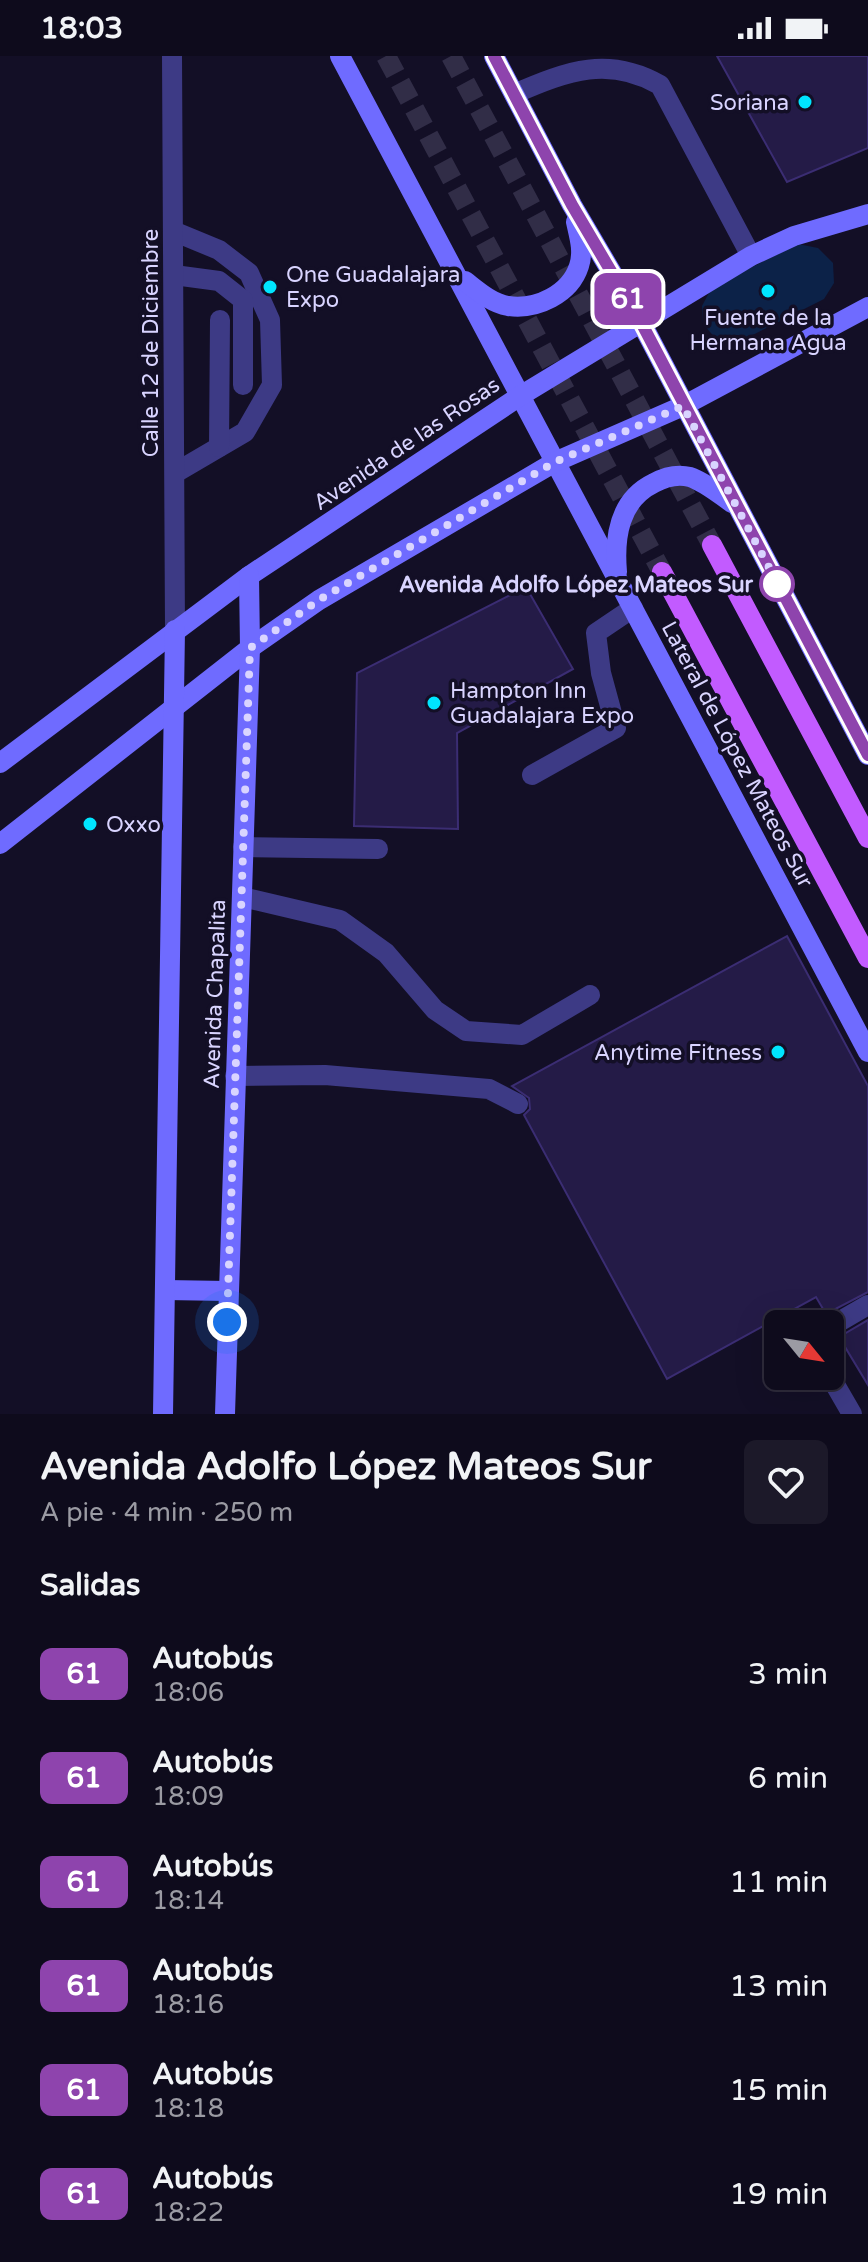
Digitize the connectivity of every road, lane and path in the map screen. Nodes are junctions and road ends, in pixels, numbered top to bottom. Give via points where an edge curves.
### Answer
1 (172, 56) edge
2 (340, 56) edge
3 (494, 56) edge
4 (514, 94) junction
5 (572, 205) junction
6 (868, 214) edge
7 (173, 231) junction
8 (751, 256) junction
9 (174, 275) junction
10 (458, 276) junction
11 (868, 307) edge
12 (220, 320) dead end
13 (642, 324) junction
14 (243, 385) dead end
15 (520, 396) junction
16 (683, 406) junction
17 (219, 447) junction
18 (555, 462) junction
19 (175, 473) junction
20 (736, 505) junction
21 (712, 545) tunnel mouth
22 (662, 572) tunnel mouth
23 (249, 576) junction
24 (617, 579) junction
25 (633, 608) junction
26 (175, 630) junction
27 (250, 648) junction
28 (175, 706) junction
29 (868, 755) edge
30 (0, 763) edge
31 (532, 775) dead end
32 (868, 838) edge
33 (0, 844) edge
34 (243, 847) junction
35 (378, 849) dead end
36 (242, 897) junction
37 (868, 958) edge
38 (590, 995) dead end
39 (868, 1052) edge
40 (235, 1076) junction
41 (518, 1104) dead end
42 (165, 1290) junction
43 (227, 1291) junction
44 (868, 1305) edge
45 (844, 1319) edge
46 (838, 1390) edge
47 (163, 1414) edge
48 (225, 1414) edge
49 (852, 1414) edge

1 - 7 street, Calle 12 de Diciembre
2 - 10 street, Lateral de López Mateos Sur
3 - 4 street
4 - 5 street
4 - 8 street via 599,57 632,62 647,71 660,85
5 - 10 street via 582,247 579,266 550,300 529,307 506,305
5 - 13 street
6 - 8 street, Avenida de las Rosas via 794,236
7 - 9 street, Calle 12 de Diciembre
7 - 17 street via 219,250 249,273 270,320 272,385 245,432
8 - 13 street, Avenida de las Rosas
9 - 14 street via 219,281 243,300
9 - 19 street, Calle 12 de Diciembre
10 - 15 street, Lateral de López Mateos Sur
11 - 16 street
12 - 17 street
13 - 15 street, Avenida de las Rosas
13 - 16 street
15 - 18 street, Lateral de López Mateos Sur
15 - 23 street, Avenida de las Rosas
16 - 18 street
16 - 20 street
17 - 19 street
18 - 24 street, Lateral de López Mateos Sur
18 - 27 street via 319,600
19 - 26 street, Calle 12 de Diciembre
20 - 24 street via 689,477 667,477 646,487 632,498 621,519 615,548
20 - 29 street
21 - 32 main road
22 - 37 main road
23 - 26 street, Avenida de las Rosas
23 - 27 street, Avenida Chapalita
24 - 25 street, Lateral de López Mateos Sur
25 - 31 street via 596,633 616,728
25 - 39 street, Lateral de López Mateos Sur
26 - 28 street, Avenida Chapalita
26 - 30 street, Avenida de las Rosas
27 - 28 street
27 - 34 street, Avenida Chapalita
28 - 33 street
28 - 42 street, Avenida Chapalita
34 - 35 street
34 - 36 street, Avenida Chapalita
36 - 38 street via 340,920 386,953 435,1010 466,1031 522,1035
36 - 40 street, Avenida Chapalita
40 - 41 street via 325,1075 489,1089
40 - 43 street, Avenida Chapalita
42 - 43 street
42 - 47 street, Avenida Chapalita
43 - 48 street, Avenida Chapalita
44 - 45 street
46 - 49 street

